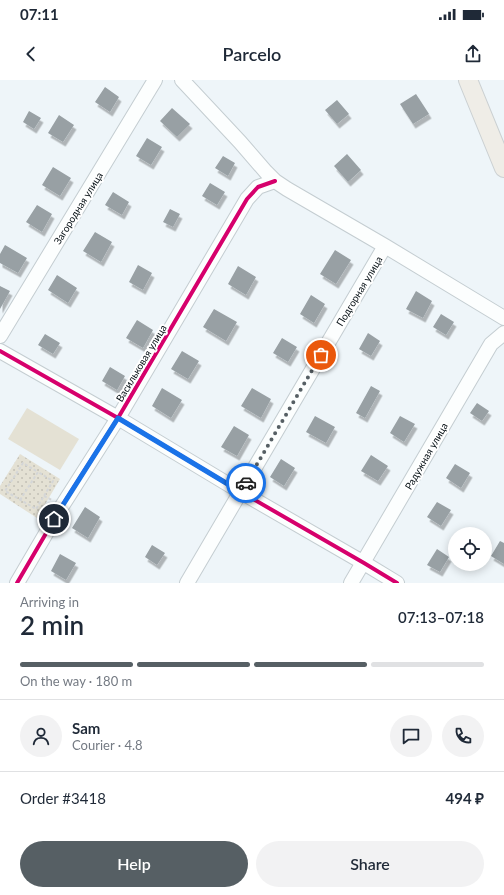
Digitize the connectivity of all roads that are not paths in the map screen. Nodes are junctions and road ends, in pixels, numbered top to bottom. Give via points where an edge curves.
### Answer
1 (155, 80) edge
2 (182, 80) edge
3 (468, 80) edge
4 (502, 159) edge
5 (275, 181) junction
6 (385, 246) junction
7 (504, 318) edge
8 (504, 333) edge
9 (0, 336) edge
10 (0, 351) edge
11 (118, 418) junction
12 (241, 492) junction
13 (364, 563) junction
14 (17, 583) edge
15 (187, 583) edge
16 (351, 583) edge
17 (396, 583) edge

1 - 9 street, Загородная улица
2 - 5 street
3 - 4 main road
5 - 6 street
5 - 11 street, Васильковая улица via 258,188 247,199
6 - 7 street
6 - 12 street, Подгорная улица
8 - 13 street, Радужная улица via 491,344
10 - 11 street
11 - 12 street
11 - 14 street, Васильковая улица
12 - 13 street
12 - 15 street, Подгорная улица
13 - 16 street, Радужная улица
13 - 17 street

